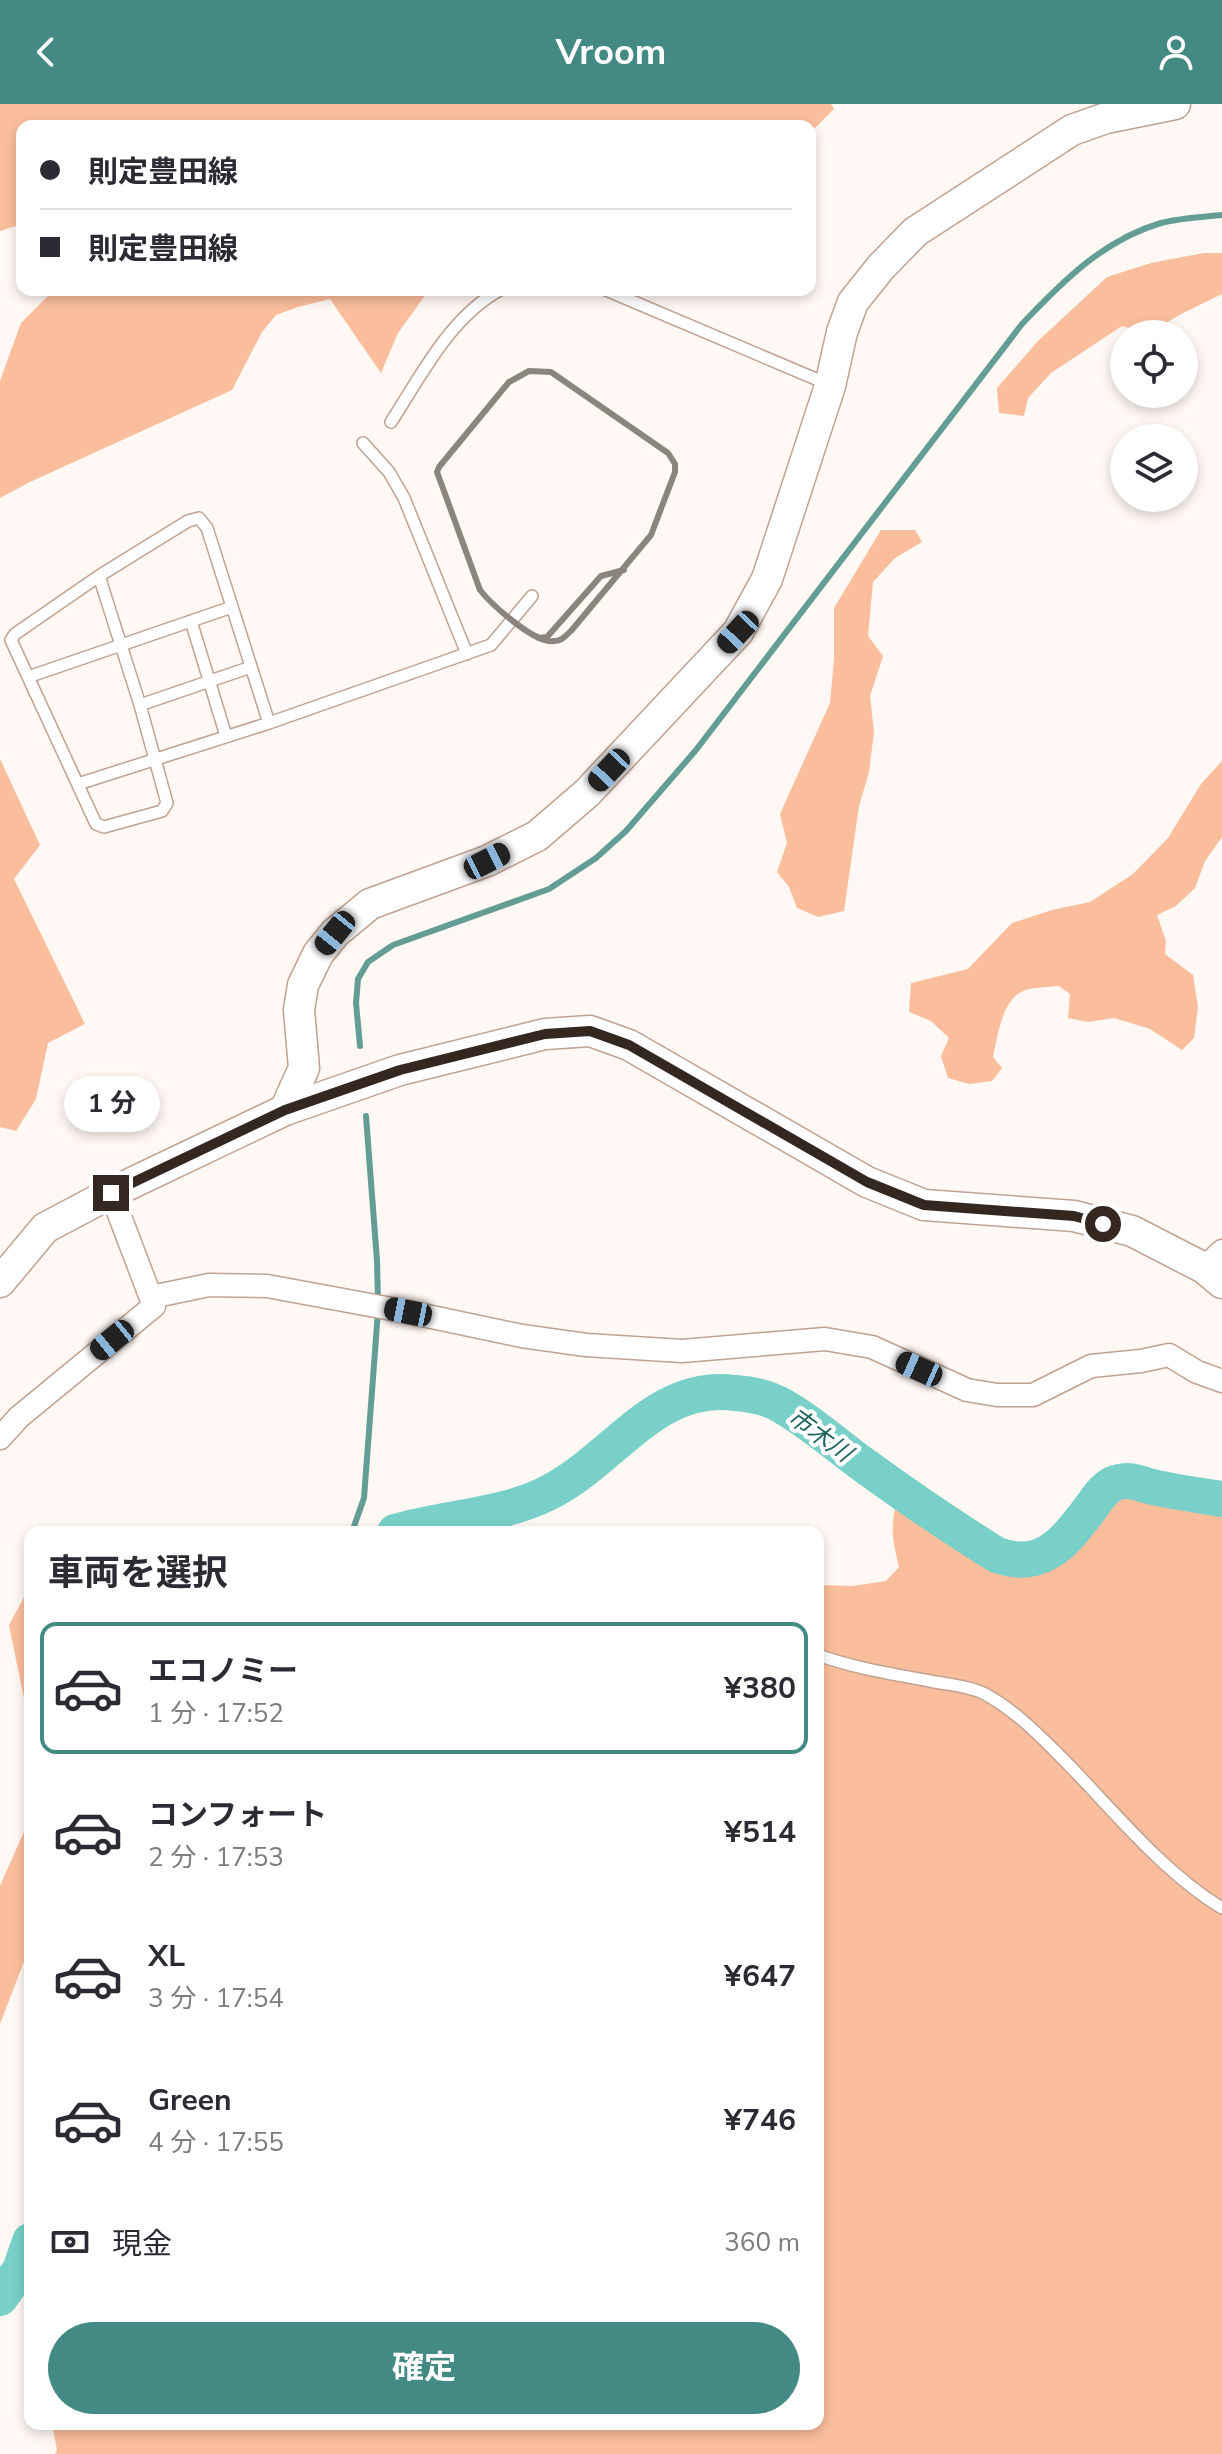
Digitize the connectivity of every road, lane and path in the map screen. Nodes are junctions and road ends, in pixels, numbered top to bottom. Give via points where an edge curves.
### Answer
1 (1175, 104) edge
2 (491, 296) edge
3 (620, 296) edge
4 (830, 386) junction
5 (391, 422) dead end
6 (363, 443) dead end
7 (99, 576) junction
8 (532, 596) dead end
9 (232, 607) junction
10 (191, 621) junction
11 (121, 646) junction
12 (467, 654) junction
13 (251, 667) junction
14 (28, 677) junction
15 (209, 681) junction
16 (140, 705) junction
17 (269, 723) junction
18 (226, 736) junction
19 (157, 761) junction
20 (78, 784) junction
21 (285, 1110) junction
22 (111, 1193) junction
23 (1216, 1267) edge
24 (0, 1282) edge
25 (151, 1297) junction
26 (1222, 1381) edge
27 (0, 1438) edge
28 (824, 1657) edge
29 (1222, 1908) edge

1 - 4 street via 1072,130 915,232 853,302
2 - 5 lane via 452,331
3 - 4 lane
4 - 21 street via 767,579 738,632 587,793 537,836 487,861 370,904 335,933 303,985 299,1010 304,1068
6 - 12 lane via 404,498
7 - 9 lane via 199,518 207,528
7 - 11 lane
7 - 14 lane via 15,634 12,647
8 - 12 lane via 491,645
9 - 10 lane
9 - 13 lane
10 - 11 lane
10 - 15 lane
11 - 14 lane
11 - 16 lane
12 - 17 lane
13 - 15 lane
13 - 17 lane
14 - 20 lane
15 - 16 lane
15 - 18 lane
16 - 19 lane
17 - 18 lane
18 - 19 lane
19 - 20 lane
19 - 20 lane via 167,803 162,811 104,827 96,824
21 - 22 street
21 - 23 street via 400,1070 545,1034 590,1031 629,1045 867,1182 924,1205 1074,1216 1132,1231
22 - 24 street via 45,1228
22 - 25 street
25 - 26 street via 209,1285 267,1286 522,1336 682,1351 825,1339 872,1347 967,1390 997,1395 1033,1395 1091,1366 1169,1355
25 - 27 street via 154,1306
28 - 29 lane via 983,1693 1032,1729 1183,1881

